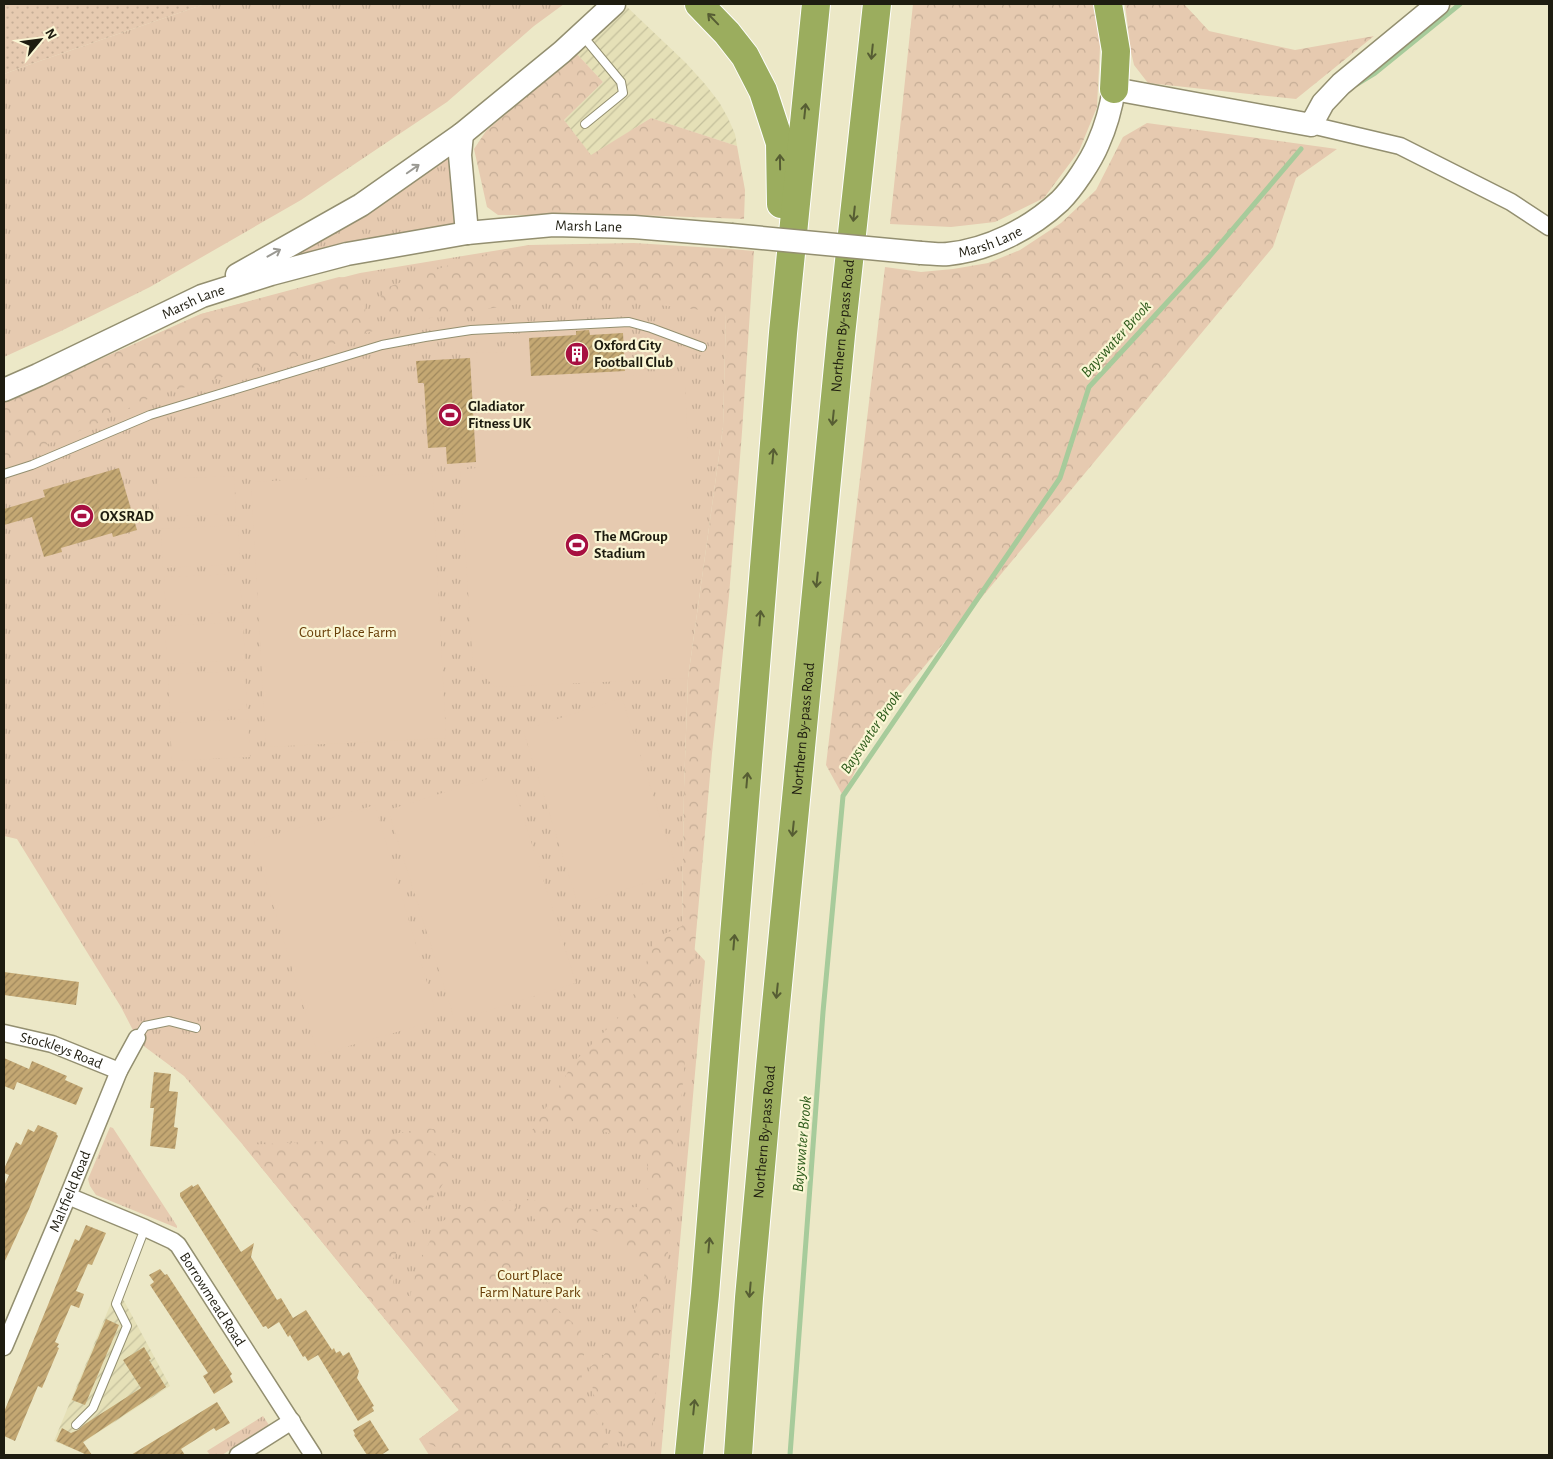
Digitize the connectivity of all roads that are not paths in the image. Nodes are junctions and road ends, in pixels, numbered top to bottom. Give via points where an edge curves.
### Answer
1 (614, 4) edge
2 (699, 4) edge
3 (816, 4) edge
4 (1108, 4) edge
5 (1438, 4) edge
6 (877, 9) edge
7 (581, 34) junction
8 (1114, 89) junction
9 (585, 124) dead end
10 (1311, 125) junction
11 (462, 134) junction
12 (1549, 227) edge
13 (467, 234) junction
14 (202, 296) junction
15 (783, 333) junction
16 (702, 347) dead end
17 (4, 390) edge
18 (4, 474) edge
19 (196, 1028) dead end
20 (4, 1034) edge
21 (137, 1038) joint
22 (119, 1071) junction
23 (68, 1196) junction
24 (144, 1228) junction
25 (4, 1347) edge
26 (292, 1421) junction
27 (76, 1425) dead end
28 (238, 1455) edge
29 (313, 1455) edge
30 (689, 1455) edge
31 (738, 1455) edge

1 - 7 main road
15 -> 2 highway via 780,143 763,91 745,56
15 -> 3 highway
4 - 8 highway via 1116,51
5 - 10 main road via 1341,84 1323,103
6 -> 31 highway, Northern By-pass Road via 841,335 771,1057
7 - 9 lane via 621,82 622,93
7 - 11 main road
8 - 10 main road
8 - 13 main road, Marsh Lane, bridge via 1109,118 1098,146 1060,200 1031,223 980,247 947,254 634,227 553,225
10 - 12 street via 1400,146 1510,202
11 - 13 main road via 460,155
14 -> 11 main road via 361,205
13 - 14 main road, Marsh Lane via 347,254
14 - 17 main road, Marsh Lane
30 -> 15 highway via 706,1284
16 - 18 lane via 630,322 471,330 425,336 382,345 150,415
19 - 21 lane via 169,1021 145,1026
20 - 22 street, Stockleys Road via 52,1044
21 - 22 street, Maltfield Road
22 - 23 street, Maltfield Road
23 - 24 street, Borrowmead Road
23 - 25 street, Maltfield Road
24 - 26 street, Borrowmead Road via 178,1245
24 - 27 lane via 116,1304 127,1326 93,1408
26 - 28 street
26 - 29 street, Borrowmead Road

